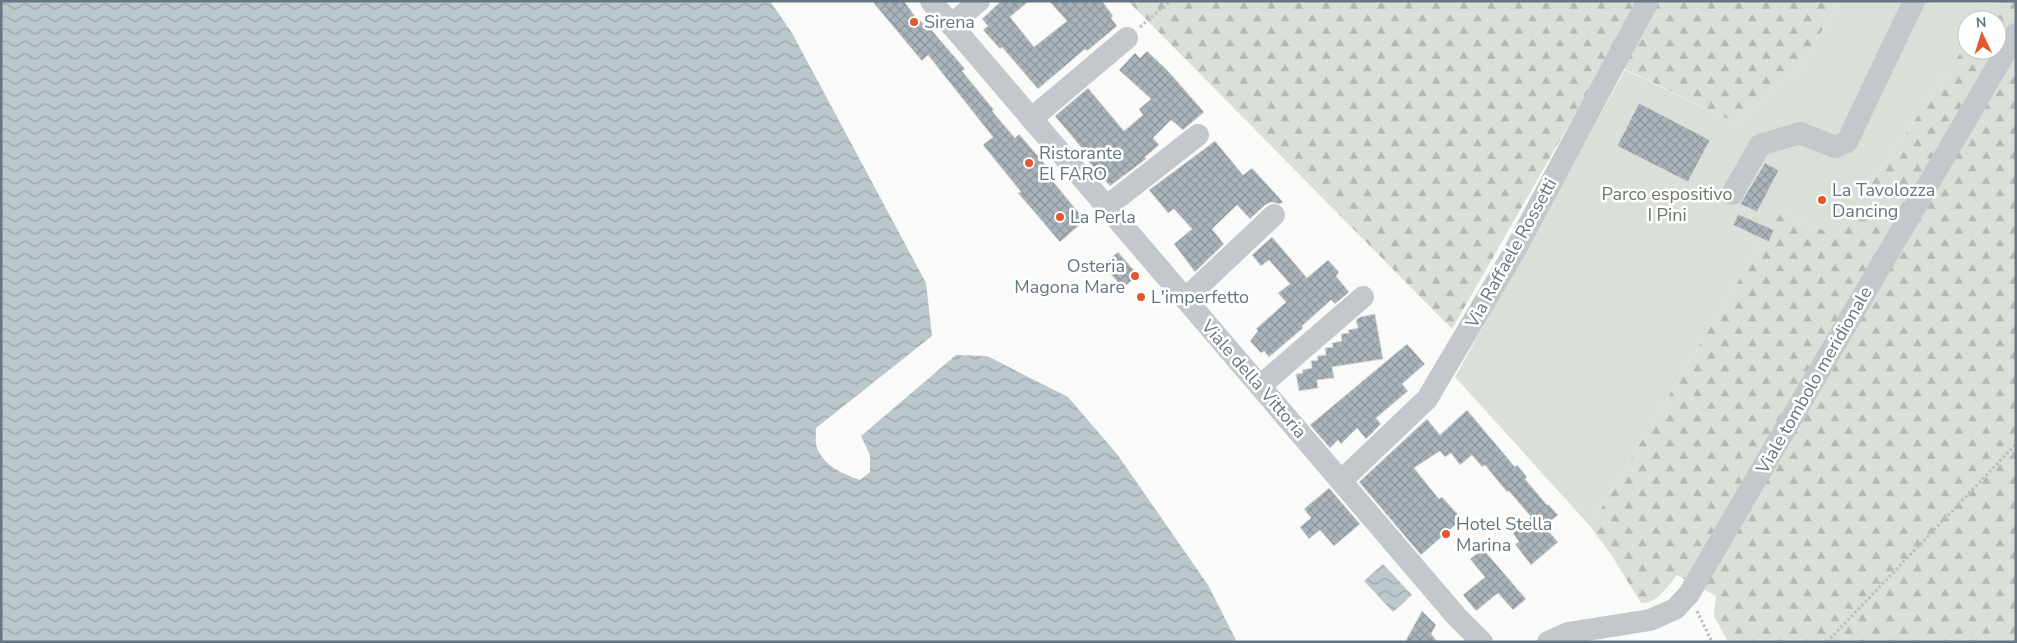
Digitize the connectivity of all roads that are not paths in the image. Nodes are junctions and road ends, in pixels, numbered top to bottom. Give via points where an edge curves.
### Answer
1 (931, 1) edge
2 (979, 1) edge
3 (1648, 1) edge
4 (1914, 1) edge
5 (951, 25) junction
6 (2016, 34) edge
7 (1126, 38) road end
8 (1031, 119) junction
9 (1198, 136) dead end
10 (1732, 194) dead end
11 (1106, 206) junction
12 (1274, 215) dead end
13 (1363, 297) dead end
14 (1185, 299) junction
15 (1260, 386) junction
16 (1341, 480) junction
17 (1482, 642) edge
18 (1548, 642) edge

1 - 5 street, Viale della Vittoria
2 - 5 street
3 - 16 street, Via Raffaele Rossetti via 1520,257 1427,399
4 - 10 street via 1847,142 1835,147 1800,132 1760,145
5 - 8 street, Viale della Vittoria
6 - 18 street, Viale tombolo meridionale via 1689,594 1675,609 1650,620 1568,633
7 - 8 street
8 - 11 street, Viale della Vittoria
9 - 11 street
11 - 14 street, Viale della Vittoria
12 - 14 street
13 - 15 street
14 - 15 street, Viale della Vittoria
15 - 16 street, Viale della Vittoria
16 - 17 street, Viale della Vittoria

